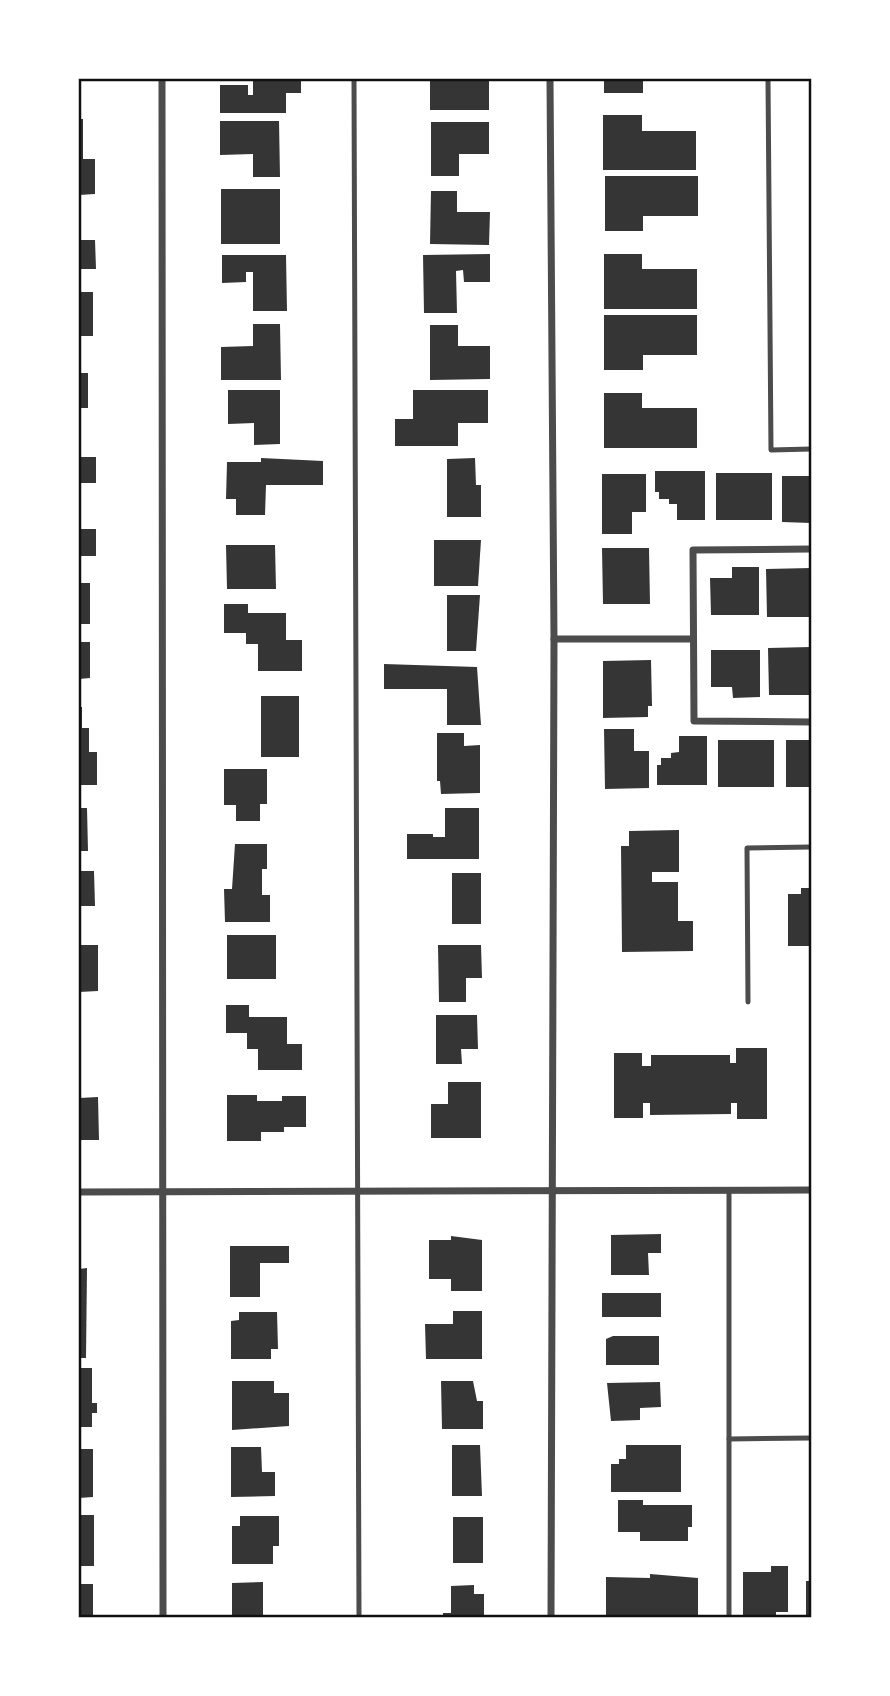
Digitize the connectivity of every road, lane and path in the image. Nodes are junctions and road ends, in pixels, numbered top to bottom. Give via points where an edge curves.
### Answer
1 (162, 79) edge
2 (354, 79) edge
3 (550, 79) edge
4 (768, 79) edge
5 (811, 450) edge
6 (811, 549) edge
7 (554, 639) junction
8 (693, 639) junction
9 (811, 722) edge
10 (811, 847) edge
11 (748, 1002) dead end
12 (811, 1190) edge
13 (729, 1191) junction
14 (79, 1192) edge
15 (163, 1192) junction
16 (357, 1192) junction
17 (550, 1192) junction
18 (811, 1438) edge
19 (729, 1439) junction
20 (163, 1617) edge
21 (359, 1617) edge
22 (551, 1617) edge
23 (729, 1617) edge

1 - 15 street
2 - 16 lane
3 - 7 street
4 - 5 lane via 771,450
6 - 8 street via 693,550
7 - 8 street
7 - 17 street
8 - 9 street via 694,721
10 - 11 lane via 747,848
12 - 13 street
13 - 17 street
13 - 19 lane
14 - 15 street
15 - 16 street
15 - 20 street
16 - 17 street
16 - 21 lane
17 - 22 street
18 - 19 lane
19 - 23 lane

